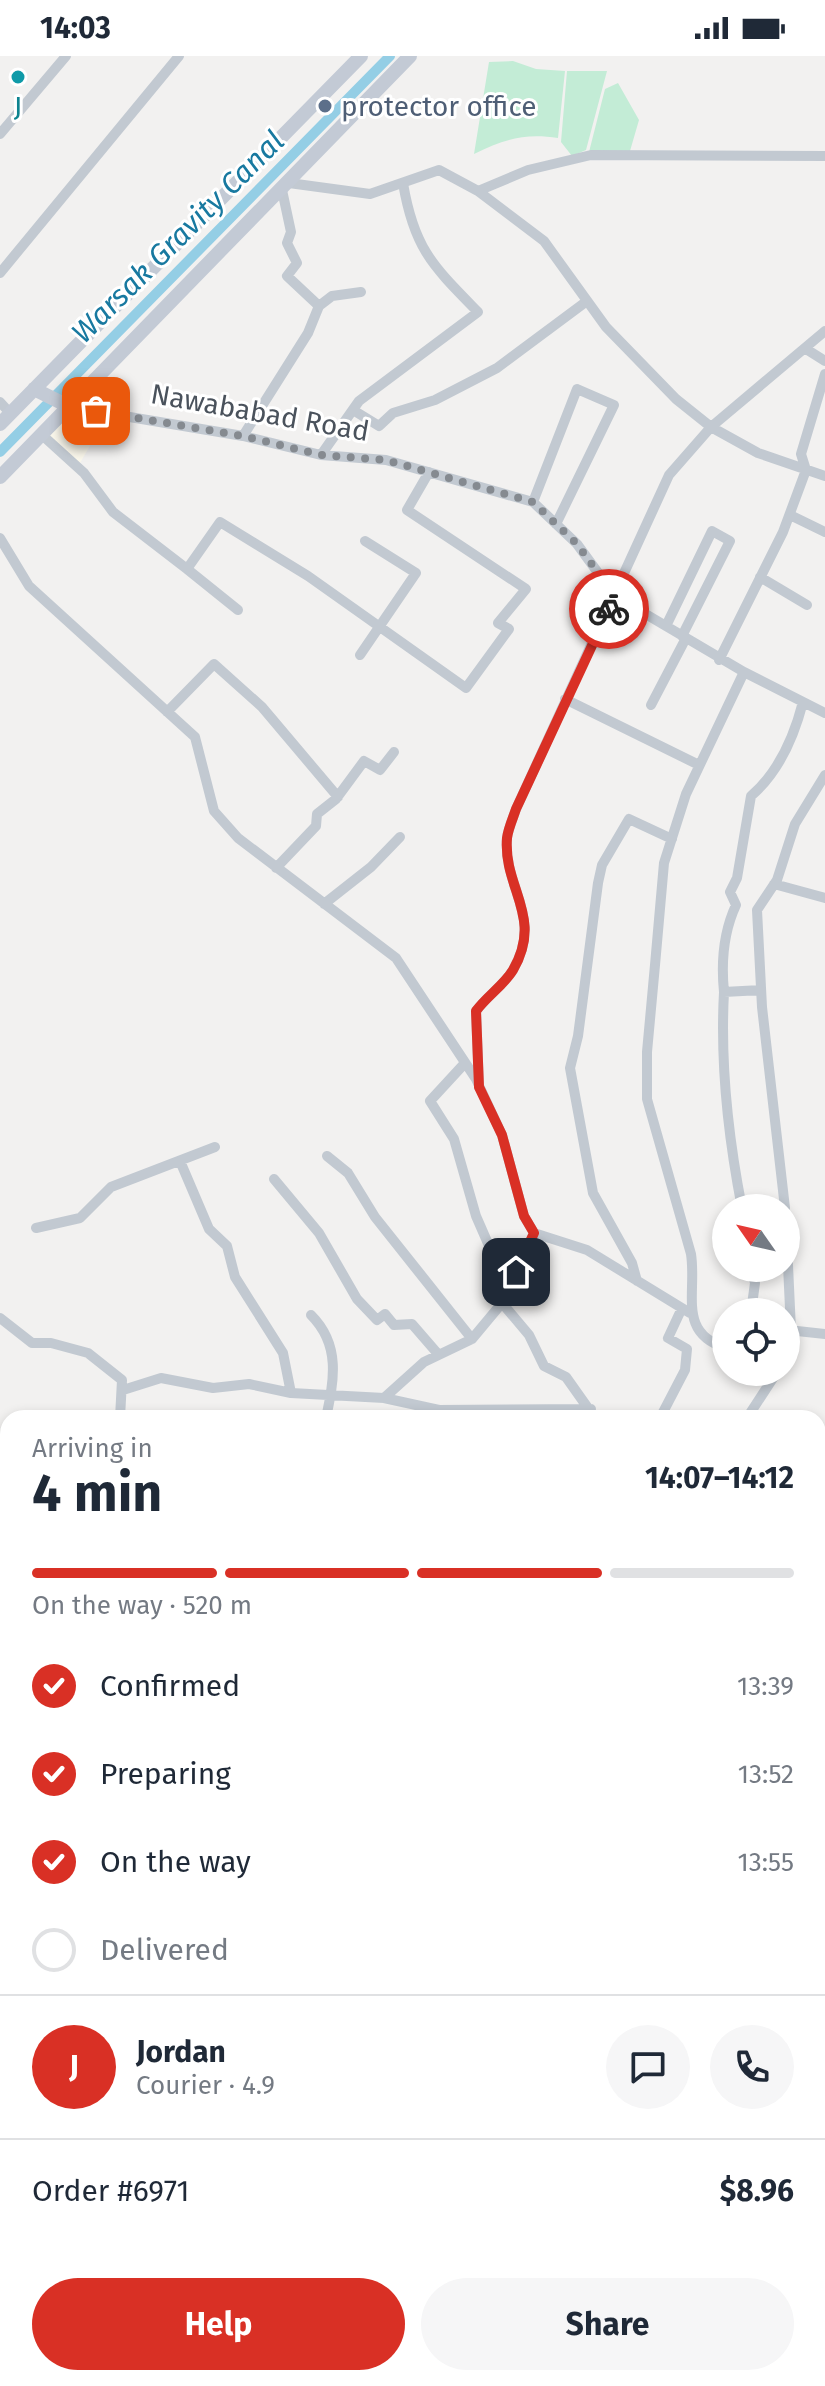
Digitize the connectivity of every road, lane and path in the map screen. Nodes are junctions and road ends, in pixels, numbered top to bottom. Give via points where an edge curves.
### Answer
1 (66, 56) edge
2 (179, 56) edge
3 (361, 56) edge
4 (410, 56) edge
5 (0, 134) edge
6 (825, 156) edge
7 (403, 183) junction
8 (286, 186) junction
9 (478, 191) junction
10 (0, 273) edge
11 (361, 292) dead end
12 (587, 301) junction
13 (319, 306) junction
14 (825, 331) edge
15 (806, 349) junction
16 (825, 361) edge
17 (825, 374) edge
18 (40, 392) junction
19 (66, 405) junction
20 (353, 410) junction
21 (3, 413) edge
22 (711, 427) junction
23 (41, 434) junction
24 (243, 436) junction
25 (321, 455) junction
26 (806, 470) junction
27 (429, 472) junction
28 (825, 476) edge
29 (0, 477) edge
30 (533, 502) junction
31 (790, 515) junction
32 (556, 524) junction
33 (825, 532) edge
34 (0, 538) edge
35 (365, 541) dead end
36 (187, 569) junction
37 (760, 577) junction
38 (615, 596) junction
39 (807, 605) dead end
40 (238, 610) dead end
41 (666, 626) junction
42 (380, 627) junction
43 (684, 637) junction
44 (360, 655) dead end
45 (719, 660) junction
46 (744, 672) junction
47 (565, 699) junction
48 (803, 702) junction
49 (651, 705) dead end
50 (167, 712) junction
51 (825, 713) edge
52 (394, 752) dead end
53 (699, 765) junction
54 (825, 775) edge
55 (338, 797) junction
56 (400, 837) dead end
57 (672, 839) junction
58 (276, 868) junction
59 (774, 884) junction
60 (825, 898) edge
61 (324, 904) junction
62 (761, 990) junction
63 (724, 992) junction
64 (465, 1063) junction
65 (479, 1087) junction
66 (215, 1147) dead end
67 (327, 1156) dead end
68 (180, 1161) junction
69 (274, 1179) dead end
70 (740, 1194) edge
71 (783, 1194) edge
72 (36, 1228) dead end
73 (534, 1233) junction
74 (516, 1272) junction
75 (637, 1281) junction
76 (502, 1303) junction
77 (686, 1311) junction
78 (311, 1315) dead end
79 (0, 1318) edge
80 (800, 1331) edge
81 (825, 1334) edge
82 (472, 1339) junction
83 (712, 1340) edge
84 (438, 1354) junction
85 (768, 1386) edge
86 (123, 1390) junction
87 (291, 1393) junction
88 (331, 1396) junction
89 (384, 1398) junction
90 (122, 1410) edge
91 (328, 1410) edge
92 (439, 1410) edge
93 (590, 1410) edge
94 (664, 1410) edge
95 (752, 1410) edge

1 - 5 street
2 - 10 street
3 - 18 main road
4 - 8 main road
6 - 9 street via 591,155 528,170
7 - 8 street via 370,194
7 - 9 street via 439,170
7 - 20 street via 418,243 478,312
8 - 13 street via 291,232 287,243 297,263 287,276
8 - 19 main road
9 - 12 street via 544,241
11 - 13 street via 332,296
12 - 20 street via 497,368 435,400 393,413 379,426
12 - 22 street via 646,368
13 - 24 street via 308,333
14 - 15 street
15 - 16 street
15 - 22 street
17 - 26 street via 801,454
18 - 19 main road
18 - 21 main road
19 - 23 main road
19 - 24 street, Nawababad Road
20 - 25 street
22 - 26 street via 758,453
22 - 38 street via 669,475
23 - 29 main road
23 - 36 street via 84,473 113,512
24 - 25 street, Nawababad Road
25 - 27 street, Nawababad Road via 386,460
26 - 28 street
26 - 31 street
27 - 30 street, Nawababad Road
27 - 42 street via 407,510 526,589 498,623 509,629 466,688
30 - 32 street, Nawababad Road
30 - 32 street via 577,389 614,405
31 - 33 street
31 - 37 street
32 - 38 street, Nawababad Road
34 - 50 street via 29,586
35 - 42 street via 416,573
36 - 40 street
36 - 42 street via 220,522
37 - 39 street
37 - 45 street
38 - 41 street, Nawababad Road
38 - 47 street
41 - 43 street, Nawababad Road
41 - 43 street via 712,531 730,541
42 - 44 street
43 - 45 street, Nawababad Road
43 - 49 street
45 - 46 street, Nawababad Road
46 - 48 street
46 - 53 street
47 - 53 street
47 - 65 street via 507,838 512,879 526,914 524,945 512,972 476,1011
48 - 51 street
48 - 63 street via 794,737 764,785 751,796 730,892 736,905 726,927
50 - 55 street via 214,664 262,707
50 - 58 street via 195,737 214,811
52 - 55 street via 380,770 364,761
53 - 57 street
54 - 59 street via 795,824
55 - 58 street via 317,814 316,826
56 - 61 street
57 - 75 street via 629,819 602,865 570,1068 593,1193
57 - 77 street via 664,863 647,1099 691,1254 695,1280
58 - 61 street
59 - 60 street
59 - 62 street via 757,910
61 - 64 street via 396,958
62 - 63 street
62 - 71 street
63 - 70 street via 725,1098
64 - 65 street
64 - 74 street via 430,1101 454,1139 493,1255
65 - 73 street via 502,1135 524,1216
66 - 68 street
67 - 82 street via 348,1173 375,1217
68 - 72 street via 111,1187 80,1218
68 - 87 street via 209,1229 227,1246 235,1277 283,1353
69 - 84 street via 319,1233 357,1299 377,1320 385,1314 394,1325 412,1324
73 - 74 street
73 - 75 street via 587,1250
74 - 76 street
75 - 77 street
76 - 82 street
76 - 93 street via 529,1335 544,1366 566,1377
77 - 83 street via 700,1333
77 - 94 street via 668,1338 687,1349 685,1370
78 - 88 street via 325,1330 335,1363
79 - 86 street via 32,1343 88,1353 122,1380
80 - 81 street
82 - 84 street
84 - 89 street
85 - 95 street
86 - 87 street via 161,1378 213,1388 249,1384
86 - 90 street
87 - 88 street
88 - 89 street
88 - 91 street
89 - 92 street

